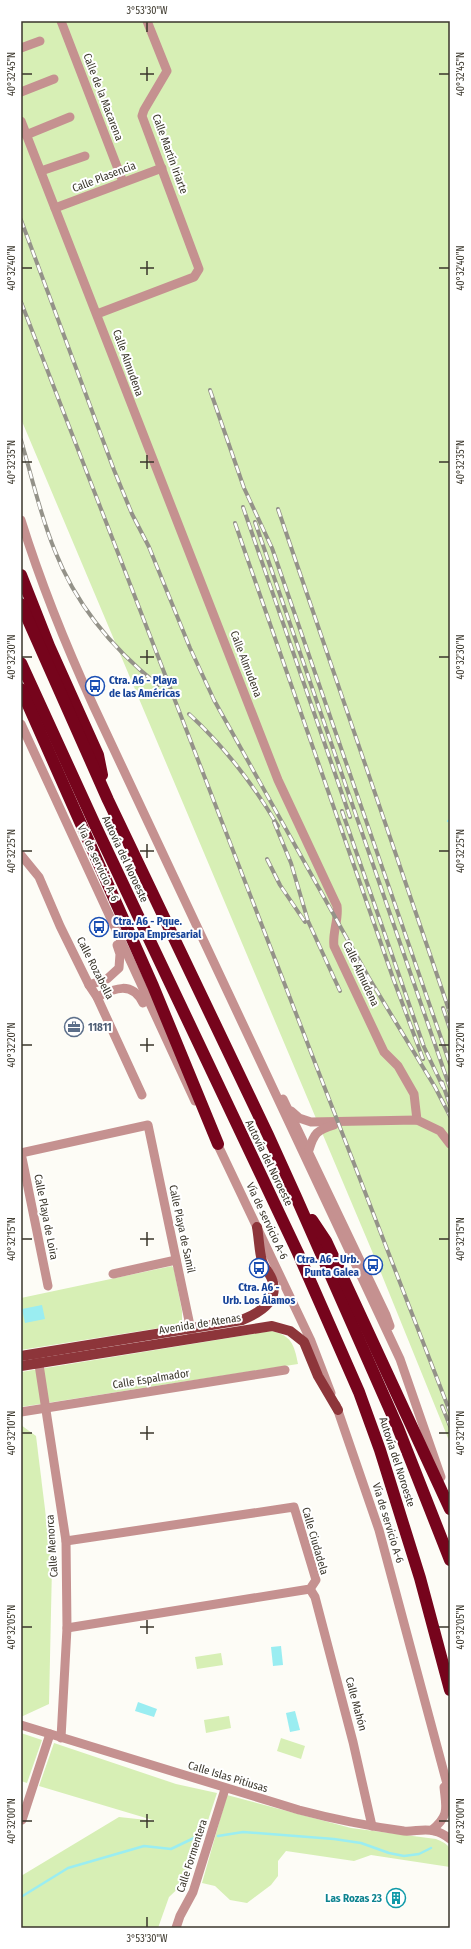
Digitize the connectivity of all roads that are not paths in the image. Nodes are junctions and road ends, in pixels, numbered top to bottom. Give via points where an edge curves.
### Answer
1 (61, 21) edge
2 (147, 21) edge
3 (40, 41) dead end
4 (21, 48) edge
5 (54, 79) dead end
6 (21, 92) edge
7 (70, 117) dead end
8 (21, 120) edge
9 (26, 135) junction
10 (85, 156) dead end
11 (162, 168) junction
12 (41, 172) junction
13 (123, 182) junction
14 (55, 208) junction
15 (97, 314) junction
16 (21, 520) edge
17 (21, 575) edge
18 (21, 604) edge
19 (21, 663) edge
20 (21, 689) edge
21 (21, 724) edge
22 (108, 800) junction
23 (21, 855) edge
24 (84, 860) junction
25 (89, 985) junction
26 (97, 997) junction
27 (252, 1044) junction
28 (185, 1083) junction
29 (142, 1094) dead end
30 (290, 1110) junction
31 (417, 1120) junction
32 (343, 1122) junction
33 (218, 1144) junction
34 (450, 1144) edge
35 (309, 1150) junction
36 (21, 1153) edge
37 (296, 1197) junction
38 (257, 1227) junction
39 (176, 1260) junction
40 (113, 1274) dead end
41 (48, 1286) dead end
42 (191, 1333) junction
43 (21, 1356) edge
44 (38, 1358) junction
45 (400, 1359) junction
46 (21, 1366) edge
47 (284, 1370) dead end
48 (46, 1409) junction
49 (338, 1410) junction
50 (21, 1412) edge
51 (450, 1501) edge
52 (450, 1508) edge
53 (66, 1541) junction
54 (450, 1560) edge
55 (310, 1589) junction
56 (67, 1628) junction
57 (450, 1690) edge
58 (21, 1725) edge
59 (50, 1734) junction
60 (60, 1738) junction
61 (441, 1760) junction
62 (226, 1789) junction
63 (450, 1795) edge
64 (22, 1820) edge
65 (372, 1826) junction
66 (432, 1830) junction
67 (450, 1839) edge
68 (176, 1928) edge

1 - 13 street, Calle de la Macarena
2 - 11 street, Calle Martín Iriarte via 167,71 142,116
3 - 4 street
5 - 6 street
7 - 9 street
8 - 9 street, Calle Almudena
9 - 12 street, Calle Almudena
10 - 12 street
11 - 13 street, Calle Plasencia
11 - 15 street, Calle Martín Iriarte via 198,264 198,273 194,277
12 - 14 street, Calle Almudena
13 - 14 street, Calle Plasencia
14 - 15 street, Calle Almudena
15 - 31 street, Calle Almudena via 123,387 278,780 337,906 334,946 384,1052 398,1066 414,1094
16 - 27 street via 34,563 59,628 154,838
17 - 22 highway via 49,646 98,755
18 - 22 highway, Autovía del Noroeste
19 - 57 highway, Autovía del Noroeste via 298,1253 359,1392 420,1578
20 - 33 highway via 153,986
21 - 24 street, Vía de servicio A-6
22 - 37 highway, Autovía del Noroeste
23 - 25 street, Calle Rozabella via 39,877
24 - 25 street via 120,954 119,968 107,979
24 - 28 street, Vía de servicio A-6
25 - 26 street, Calle Rozabella
26 - 28 street via 113,989 126,988 139,994
26 - 29 street, Calle Rozabella
27 - 30 street
27 - 45 street
28 - 33 street, Vía de servicio A-6
30 - 32 street via 299,1118 311,1122
30 - 35 street
31 - 32 street
31 - 34 street via 440,1131
32 - 35 street via 322,1128 313,1136
33 - 38 street, Vía de servicio A-6
35 - 45 street via 386,1314
36 - 39 street, Calle Playa de Samil via 148,1125
36 - 41 street, Calle Playa de Loira
37 - 52 highway via 326,1241
37 - 54 highway, Autovía del Noroeste via 398,1428
38 - 42 main road, Avenida de Atenas via 262,1261 273,1282 274,1290 270,1301 257,1314
38 - 49 street, Vía de servicio A-6 via 311,1341
39 - 40 street
39 - 42 street, Calle Playa de Samil
42 - 44 main road, Avenida de Atenas
42 - 49 main road, Avenida de Atenas via 272,1326 290,1331 304,1342 318,1376
43 - 44 main road, Avenida de Atenas
44 - 46 main road, Avenida de Atenas
44 - 48 street, Calle Menorca
45 - 51 street
47 - 48 street, Calle Espalmador
48 - 50 street, Calle Espalmador
48 - 53 street, Calle Menorca
49 - 61 street, Vía de servicio A-6 via 379,1530
53 - 55 street, Calle Ciudadela via 294,1507 316,1580
53 - 56 street, Calle Menorca
55 - 56 street, Calle Ciudadela
55 - 65 street, Calle Mahón via 315,1597
56 - 60 street, Calle Menorca
58 - 59 street, Calle Islas Pitiusas
59 - 60 street, Calle Islas Pitiusas
59 - 64 street
60 - 62 street, Calle Islas Pitiusas
61 - 63 street, Vía de servicio A-6
61 - 66 street via 447,1812
62 - 65 street, Calle Islas Pitiusas via 333,1819
62 - 68 street, Calle Formentera via 194,1892
65 - 66 street, Calle Islas Pitiusas via 406,1831
66 - 67 street, Calle Islas Pitiusas

